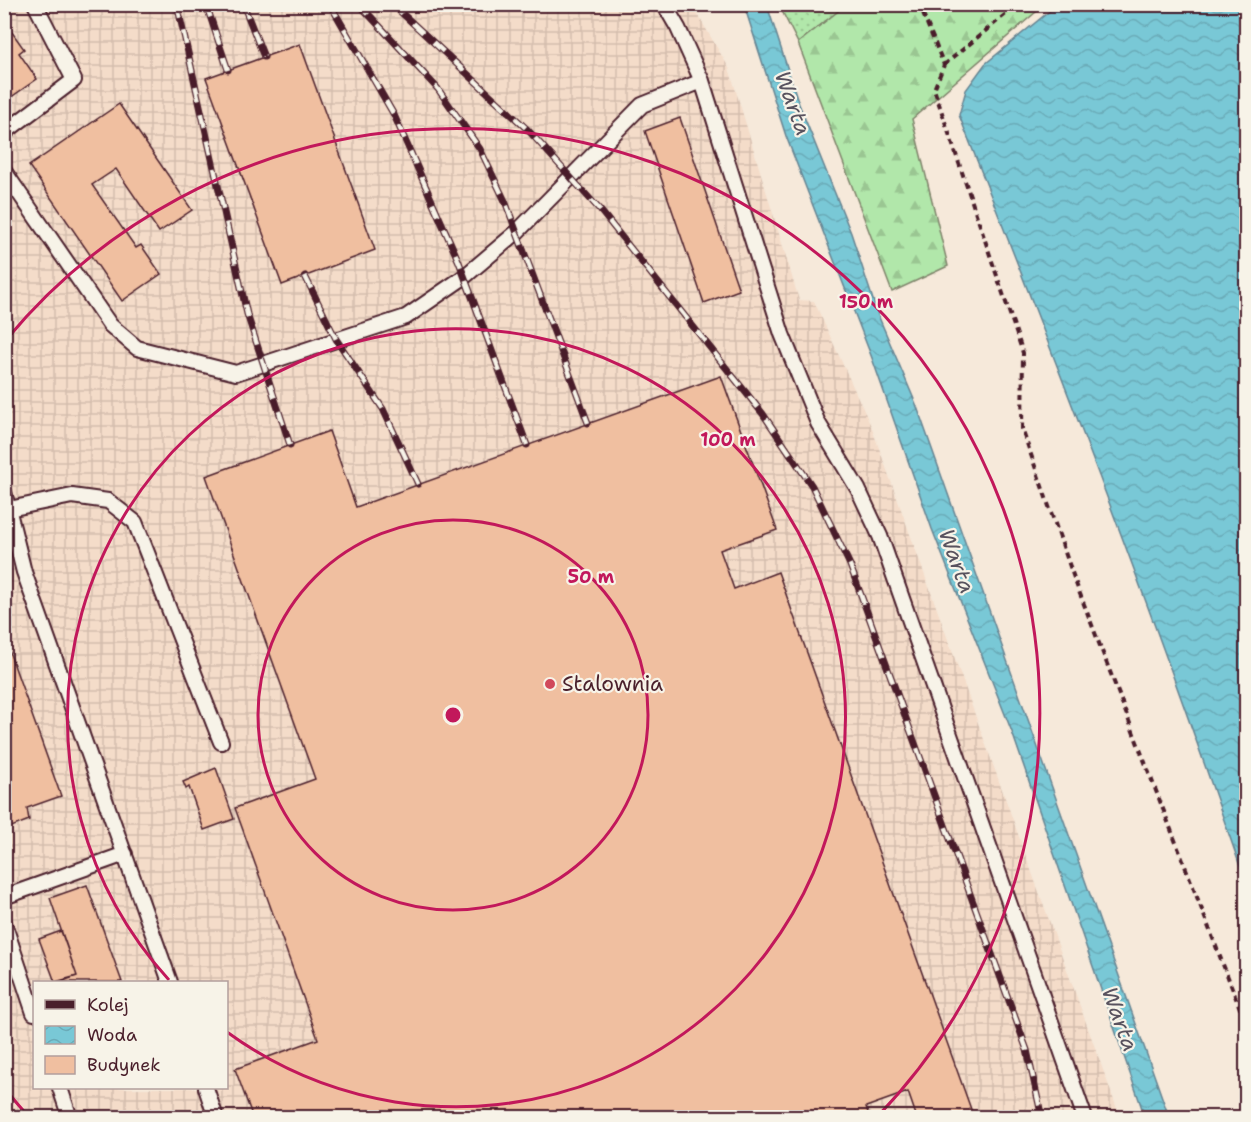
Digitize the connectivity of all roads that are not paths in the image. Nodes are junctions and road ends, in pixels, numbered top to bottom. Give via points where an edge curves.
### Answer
1 (35, 4) edge
2 (664, 4) edge
3 (702, 81) junction
4 (4, 133) edge
5 (4, 171) edge
6 (4, 492) edge
7 (9, 509) junction
8 (220, 742) dead end
9 (125, 854) junction
10 (4, 897) edge
11 (4, 924) edge
12 (170, 981) edge
13 (33, 1010) edge
14 (60, 1089) edge
15 (206, 1089) edge
16 (70, 1118) edge
17 (216, 1118) edge
18 (1085, 1118) edge

1 - 4 lane via 74,80
2 - 3 lane
3 - 5 lane via 642,105 517,232 464,277 406,317 236,373 137,348 110,325
3 - 18 lane via 782,334 818,423 858,489 880,536
6 - 7 lane
7 - 8 lane via 72,496 108,501 135,522
7 - 9 lane via 24,572
9 - 10 lane
9 - 12 lane
11 - 13 lane
14 - 16 lane
15 - 17 lane

